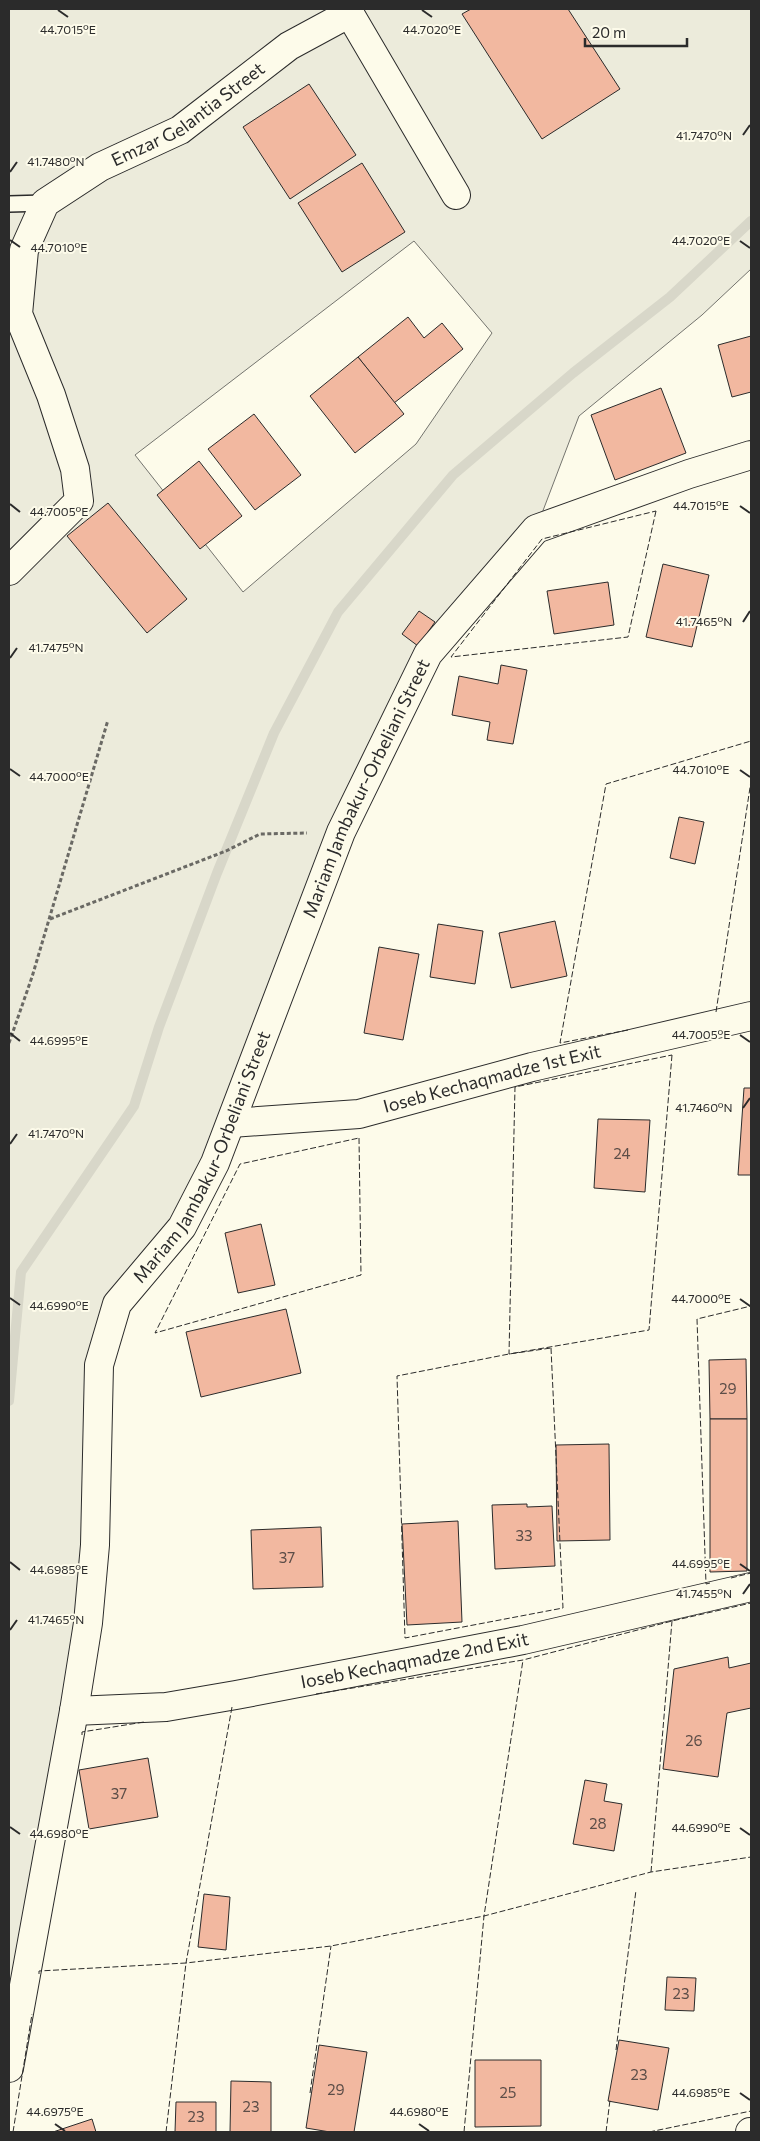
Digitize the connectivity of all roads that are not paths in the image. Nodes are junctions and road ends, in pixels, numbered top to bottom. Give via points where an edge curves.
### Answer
1 (348, 11) edge
2 (456, 195) dead end
3 (45, 203) junction
4 (9, 204) edge
5 (14, 311) edge
6 (751, 455) edge
7 (9, 571) edge
8 (751, 1016) edge
9 (231, 1123) junction
10 (751, 1587) edge
11 (74, 1711) junction
12 (9, 2068) edge

1 - 2 street
1 - 3 street, Emzar Gelantia Street via 289,46 180,130 100,167
3 - 4 lane
3 - 5 street via 24,250
5 - 7 street via 54,404 75,469 79,501
6 - 9 street, Mariam Jambakur-Orbeliani Street via 536,528 428,654 341,832
8 - 9 street, Ioseb Kechaqmadze 1st Exit via 551,1063 359,1114
9 - 11 street, Mariam Jambakur-Orbeliani Street via 215,1163 182,1227 117,1304 100,1365 95,1545 88,1623
10 - 11 street, Ioseb Kechaqmadze 2nd Exit via 523,1640 245,1693 166,1707
11 - 12 street, Mariam Jambakur-Orbeliani Street

